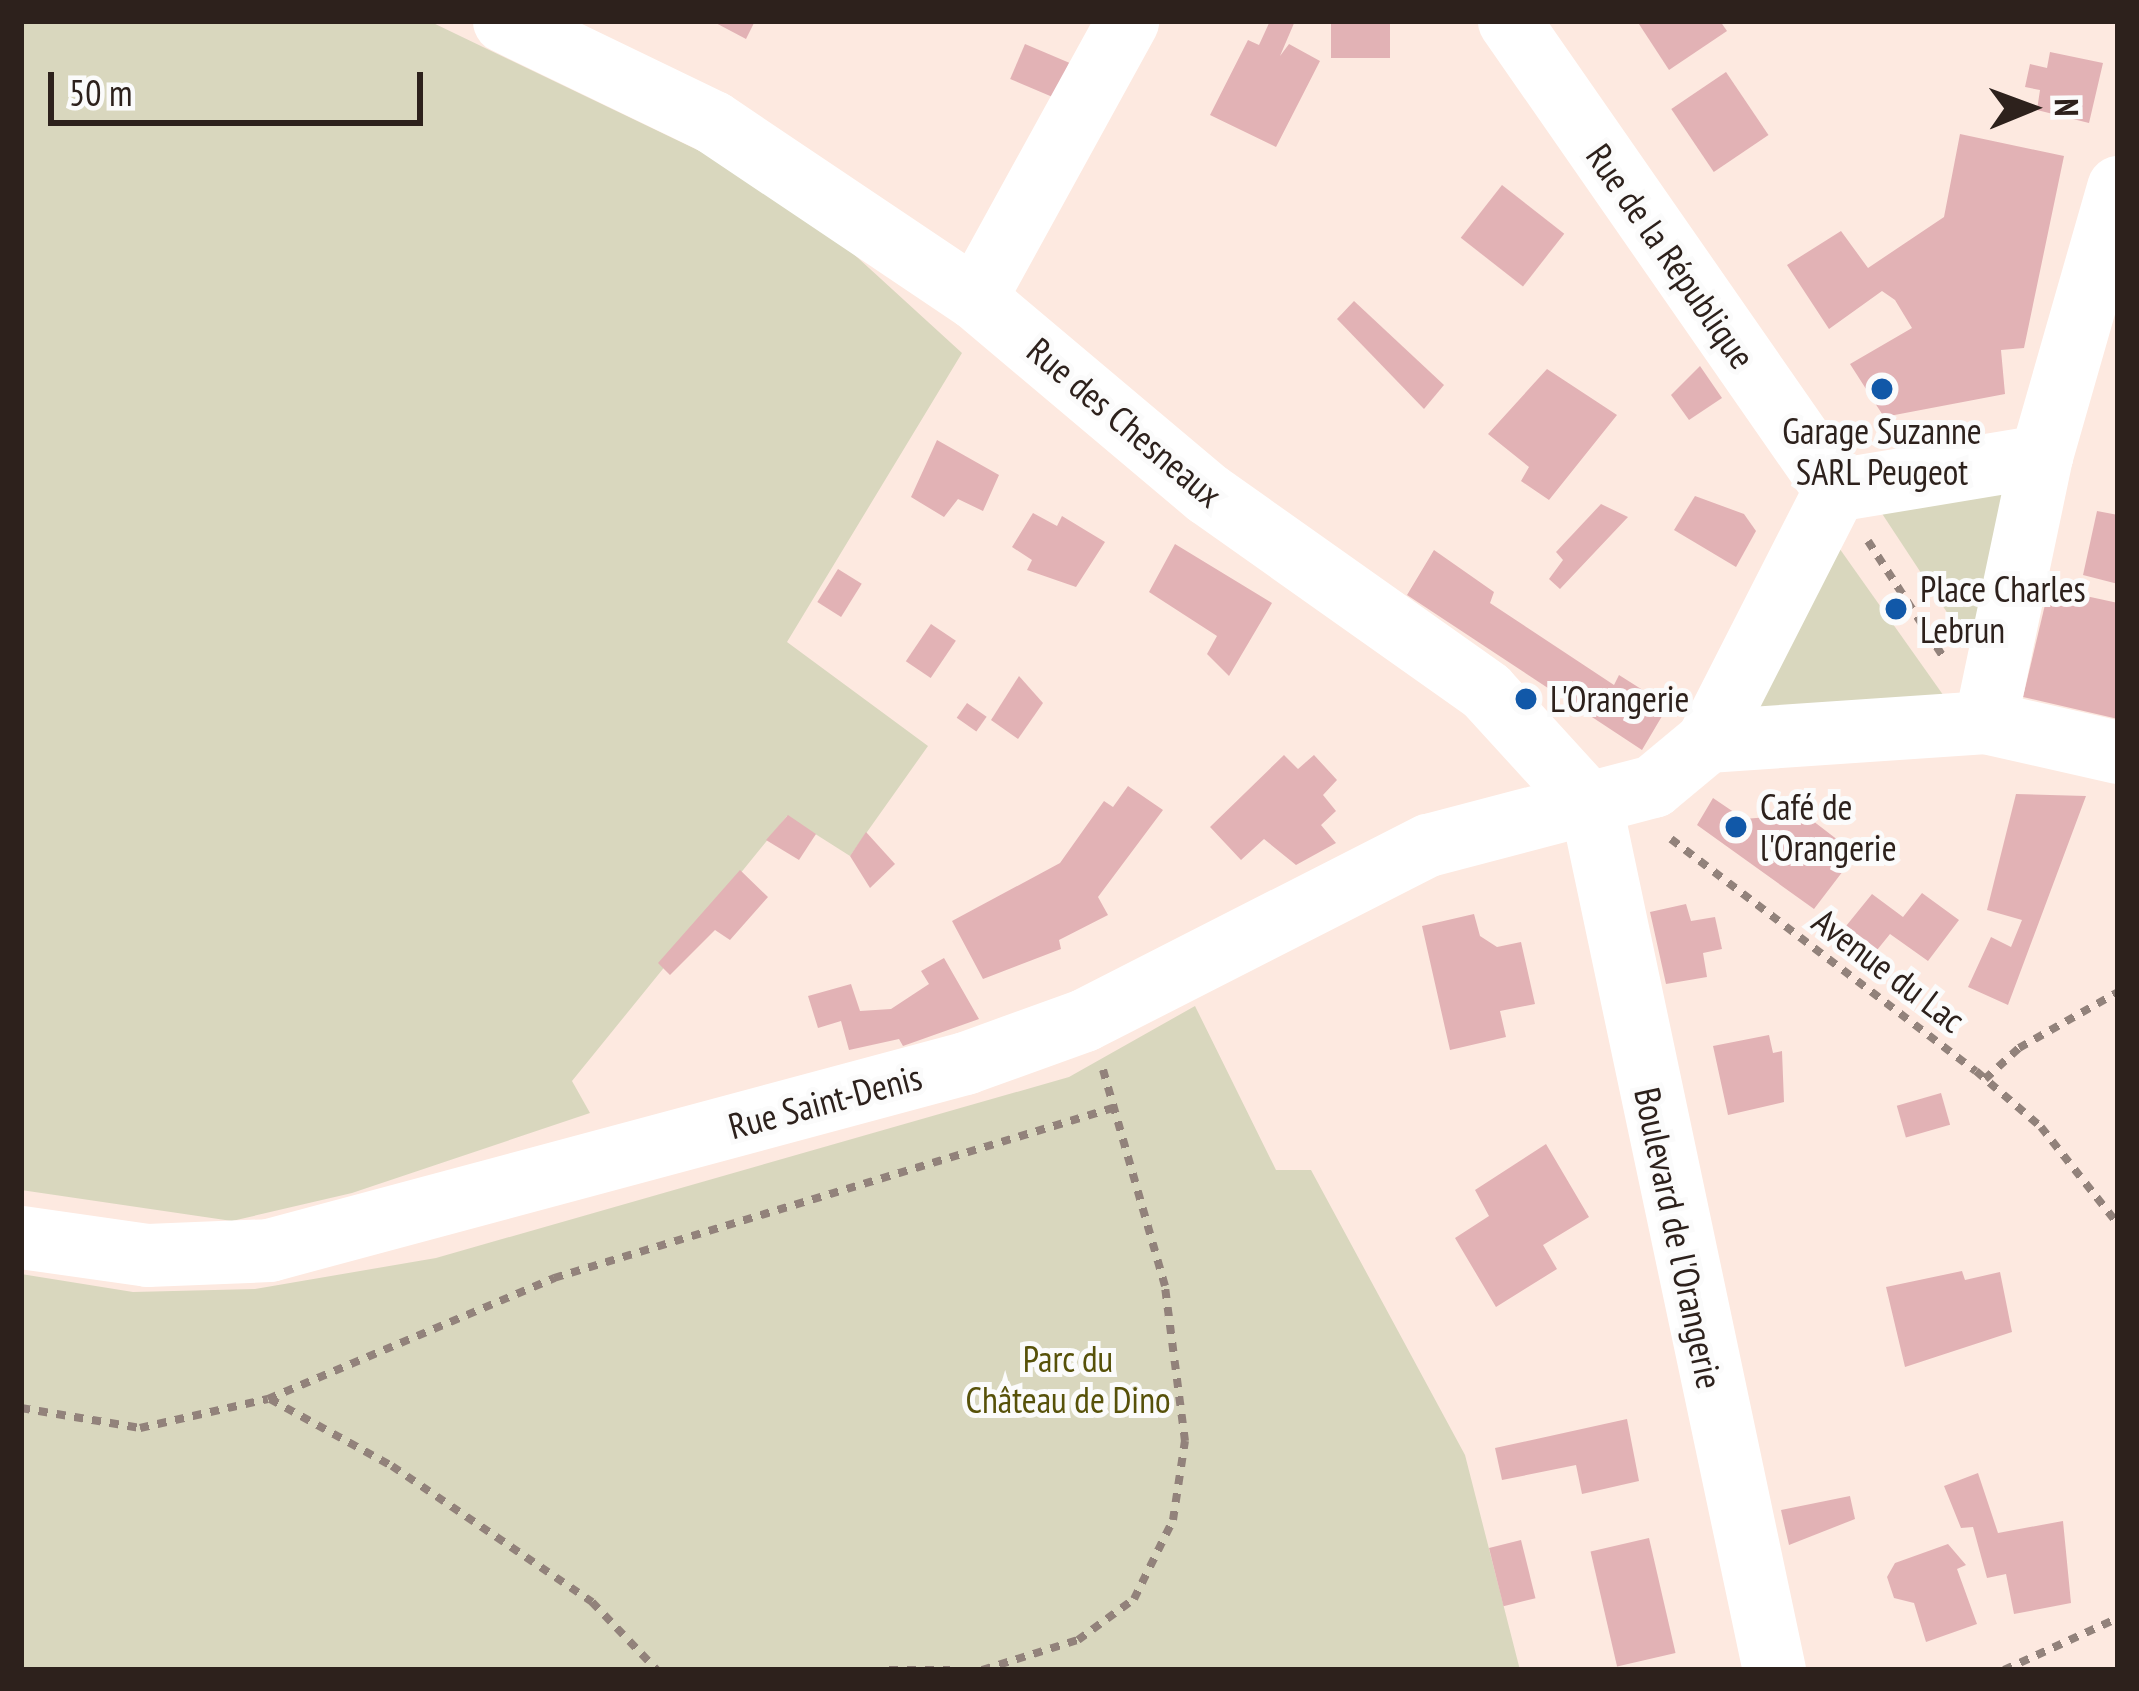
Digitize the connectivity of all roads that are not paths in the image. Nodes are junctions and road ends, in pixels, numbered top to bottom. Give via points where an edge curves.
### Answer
1 (504, 21) edge
2 (1127, 21) edge
3 (1509, 21) edge
4 (2118, 187) edge
5 (975, 298) junction
6 (2042, 456) junction
7 (1835, 490) junction
8 (1985, 722) junction
9 (1707, 741) junction
10 (2118, 752) edge
11 (1591, 806) junction
12 (21, 1237) edge
13 (1774, 1670) edge

1 - 5 street, Rue des Chesneaux via 713,122
2 - 5 street
3 - 7 street, Rue de la République
4 - 6 street
5 - 11 street, Rue des Chesneaux via 1208,494 1503,705
6 - 7 street
6 - 8 street
7 - 9 street
8 - 9 street
8 - 10 street
9 - 11 street via 1653,786
11 - 12 street, Rue Saint-Denis via 1428,844 1051,1035 351,1233 204,1257
11 - 13 street, Boulevard de l'Orangerie

